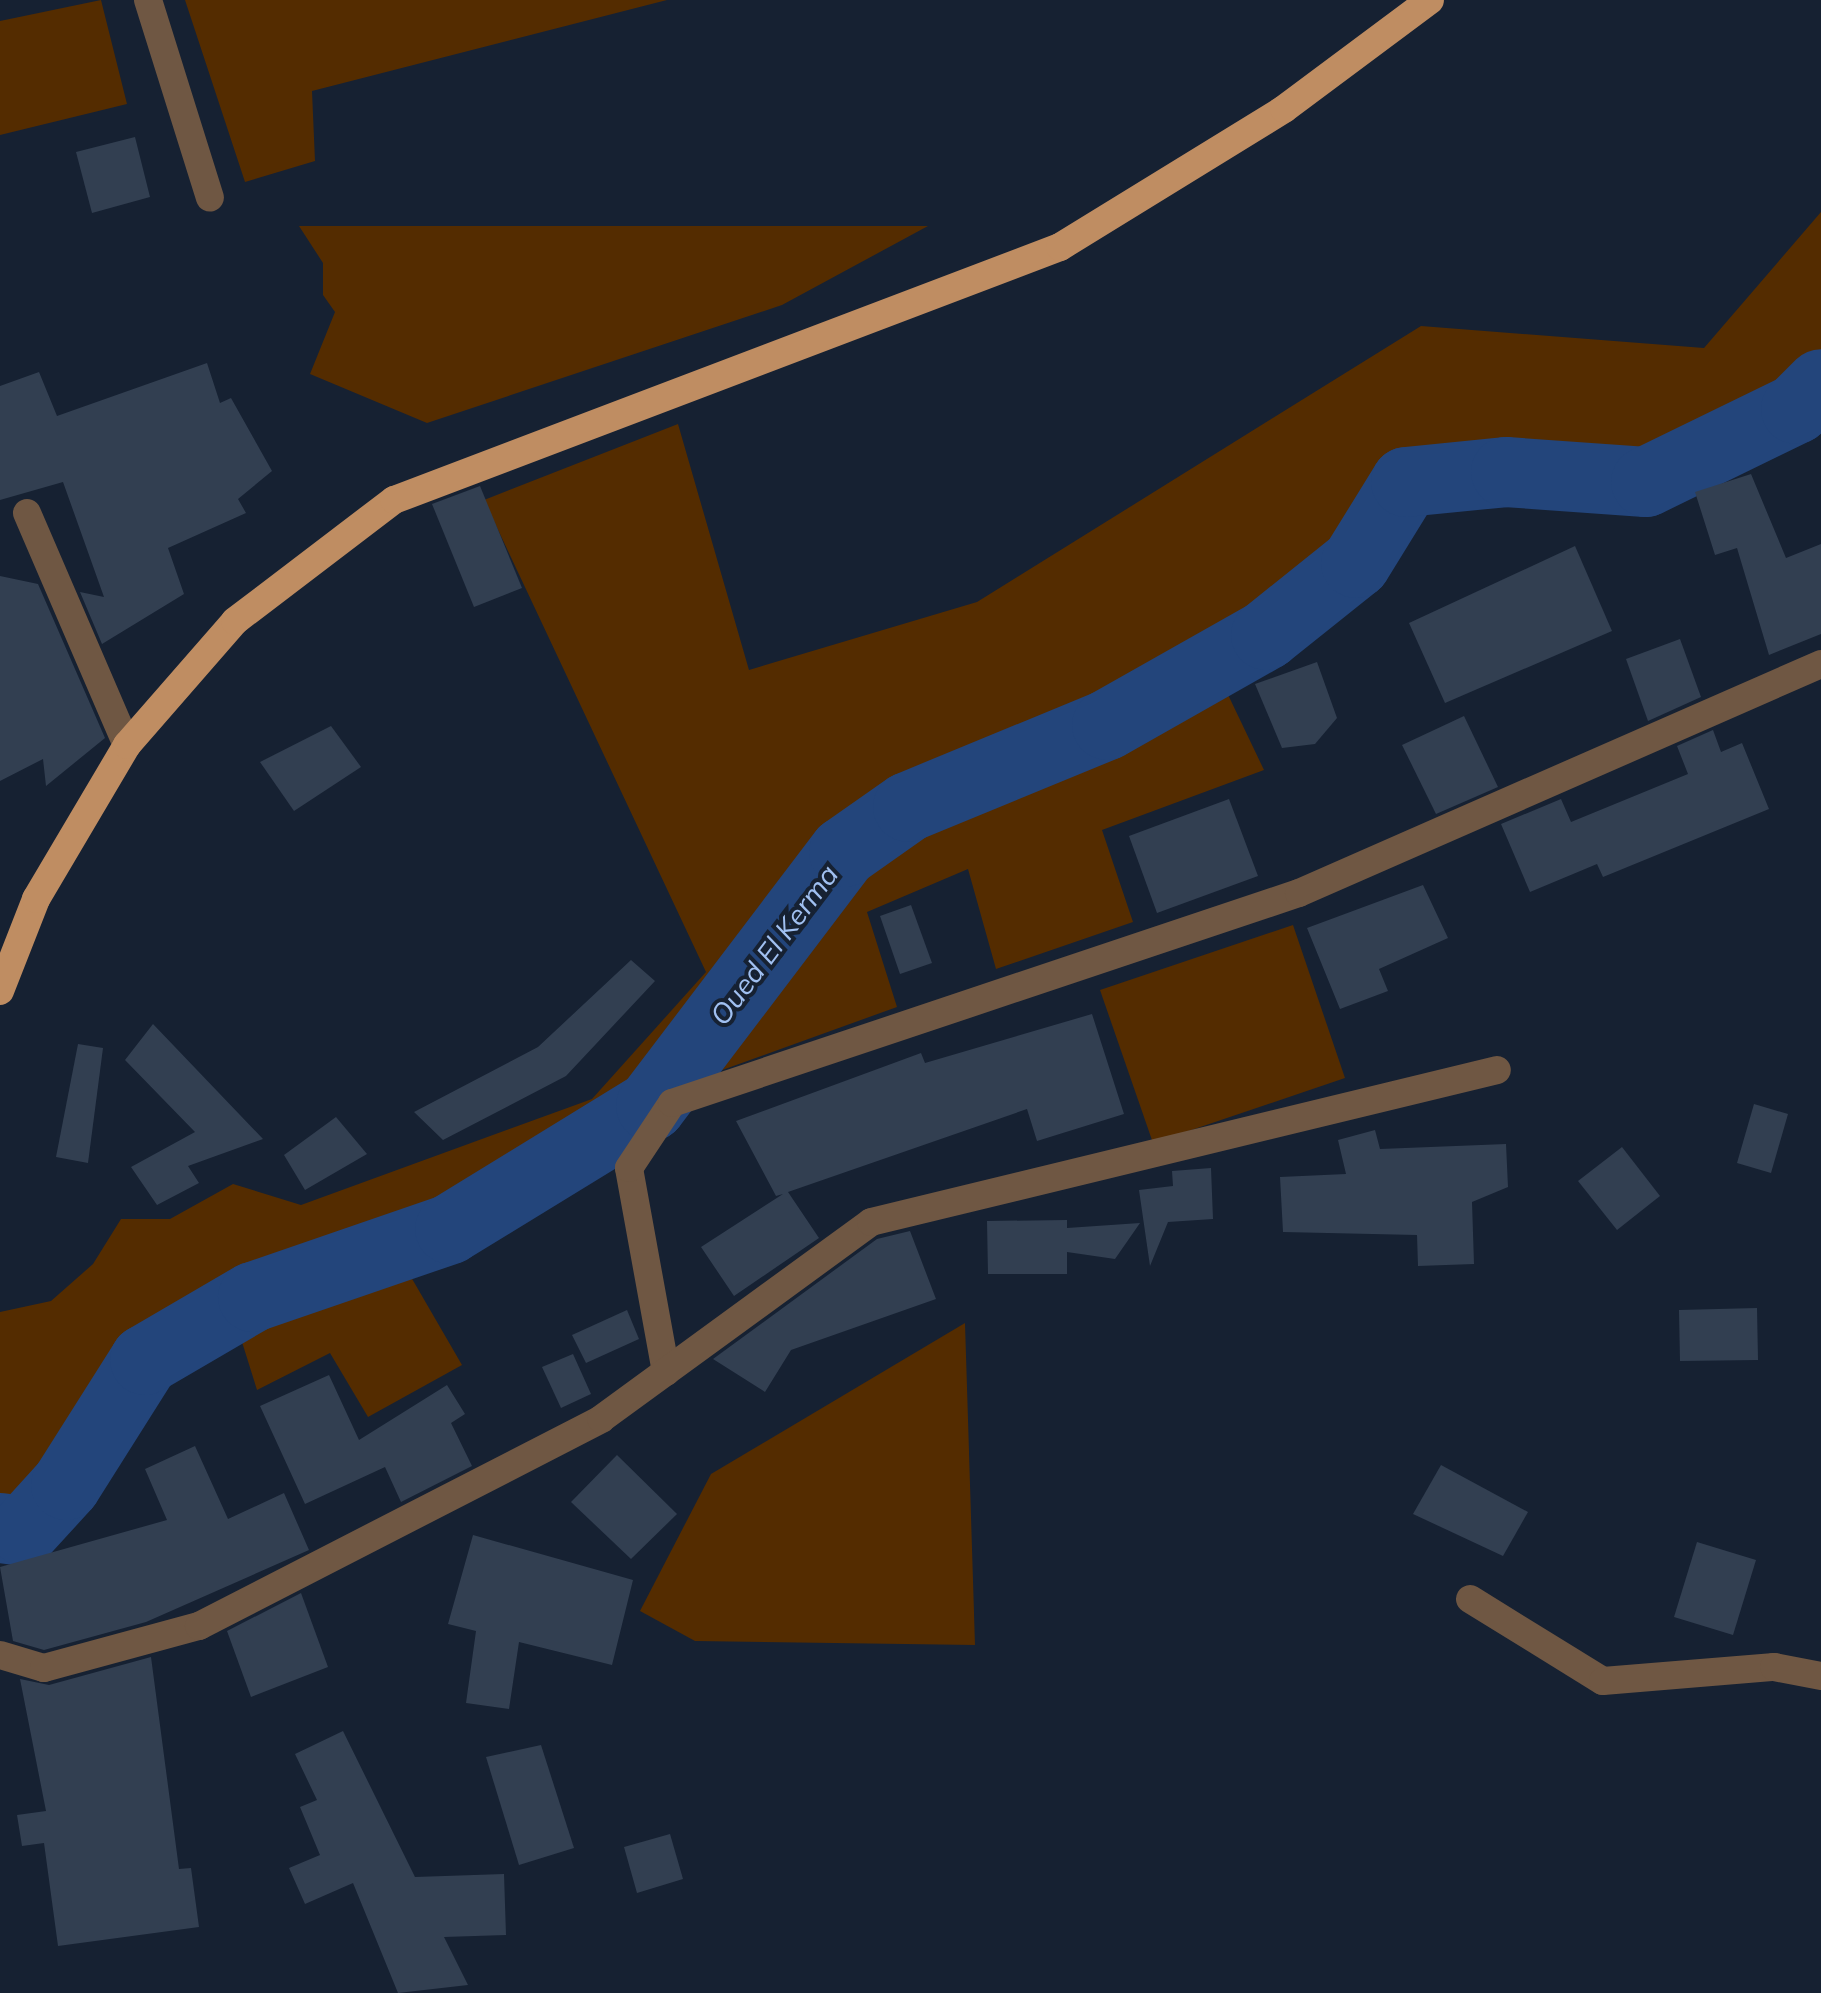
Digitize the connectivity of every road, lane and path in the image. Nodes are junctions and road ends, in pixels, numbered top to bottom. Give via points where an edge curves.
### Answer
1 (148, 0) edge
2 (1430, 0) edge
3 (210, 198) dead end
4 (27, 513) dead end
5 (1821, 664) edge
6 (126, 744) junction
7 (0, 991) edge
8 (1497, 1070) dead end
9 (666, 1372) junction
10 (1470, 1599) dead end
11 (0, 1655) edge
12 (1821, 1676) edge

1 - 3 street
2 - 6 main road via 1284,108 1060,247 394,500 235,620
4 - 6 street
5 - 9 street via 1299,893 672,1103 629,1168
6 - 7 main road via 36,899
8 - 9 street via 871,1222
9 - 11 street via 601,1419 200,1626 44,1668
10 - 12 street via 1602,1682 1774,1667

